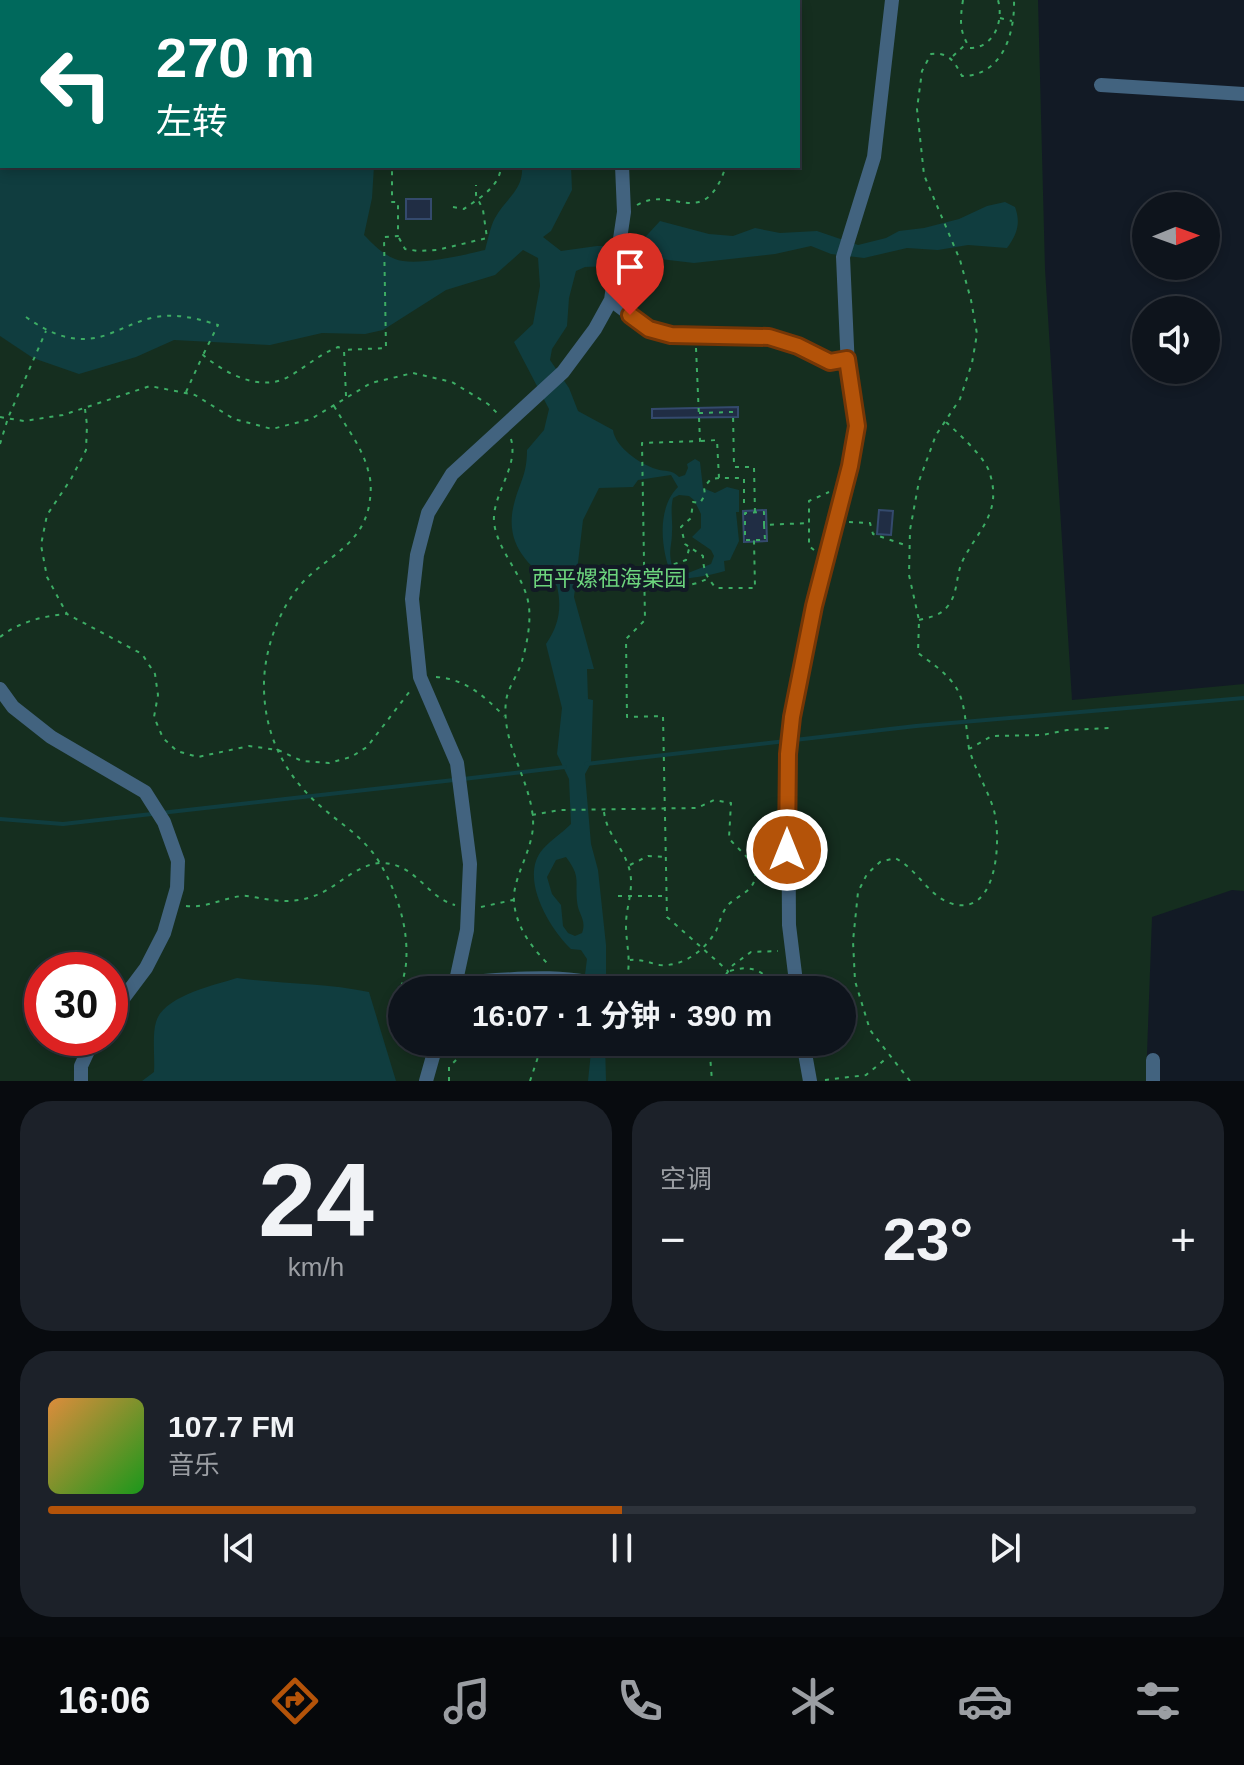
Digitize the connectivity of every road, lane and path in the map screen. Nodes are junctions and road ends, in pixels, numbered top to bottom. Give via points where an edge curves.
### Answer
1 (892, 0) edge
2 (963, 0) edge
3 (998, 0) edge
4 (1014, 0) edge
5 (999, 17) junction
6 (1012, 21) junction
7 (966, 43) junction
8 (952, 58) junction
9 (1101, 85) dead end
10 (1244, 94) edge
11 (392, 168) edge
12 (501, 168) edge
13 (622, 168) edge
14 (725, 168) edge
15 (476, 185) dead end
16 (479, 199) junction
17 (453, 207) dead end
18 (624, 212) junction
19 (398, 236) junction
20 (611, 300) junction
21 (26, 317) dead end
22 (46, 331) junction
23 (696, 334) junction
24 (344, 350) junction
25 (203, 355) junction
26 (847, 359) junction
27 (186, 393) junction
28 (346, 397) junction
29 (333, 405) junction
30 (85, 408) junction
31 (699, 413) junction
32 (0, 417) edge
33 (8, 418) junction
34 (945, 421) junction
35 (506, 423) junction
36 (700, 441) junction
37 (0, 444) edge
38 (719, 478) junction
39 (845, 485) junction
40 (744, 507) dead end
41 (755, 513) junction
42 (836, 522) junction
43 (809, 523) junction
44 (764, 525) junction
45 (754, 540) junction
46 (910, 547) junction
47 (690, 548) junction
48 (826, 560) junction
49 (644, 576) junction
50 (707, 576) junction
51 (659, 579) junction
52 (67, 614) junction
53 (919, 620) junction
54 (0, 637) edge
55 (422, 682) junction
56 (0, 689) edge
57 (505, 717) junction
58 (1109, 728) dead end
59 (969, 749) junction
60 (278, 750) junction
61 (604, 810) junction
62 (665, 810) junction
63 (532, 815) junction
64 (666, 857) junction
65 (380, 863) junction
66 (629, 866) junction
67 (618, 896) dead end
68 (630, 896) junction
69 (666, 896) junction
70 (513, 900) junction
71 (173, 902) junction
72 (468, 908) junction
73 (703, 948) junction
74 (791, 950) junction
75 (630, 960) junction
76 (728, 971) junction
77 (403, 976) edge
78 (457, 976) edge
79 (556, 976) edge
80 (626, 976) edge
81 (724, 976) edge
82 (728, 976) edge
83 (768, 976) edge
84 (795, 976) edge
85 (128, 992) edge
86 (86, 1056) edge
87 (433, 1056) edge
88 (460, 1056) edge
89 (538, 1056) edge
90 (709, 1056) edge
91 (806, 1056) edge
92 (889, 1056) junction
93 (1153, 1060) dead end
94 (81, 1081) edge
95 (426, 1081) edge
96 (449, 1081) edge
97 (530, 1081) edge
98 (712, 1081) edge
99 (810, 1081) edge
100 (821, 1081) edge
101 (910, 1081) edge
102 (1153, 1081) edge

1 - 26 street via 874,157 843,257
2 - 7 path via 960,20
3 - 5 path
4 - 6 path
5 - 6 path
5 - 7 path via 990,41 981,48
6 - 8 path via 1007,45 992,67 977,76 962,76
7 - 8 path
8 - 34 path via 931,54 922,71 917,109 924,175 957,251 977,334 960,399
9 - 10 street
11 - 19 path
12 - 16 path via 492,188
13 - 18 street
14 - 18 path via 708,198 694,203 655,199
15 - 16 path
16 - 17 path via 464,209
16 - 19 path via 487,238 418,251 405,249
18 - 20 street
19 - 24 path via 384,237 386,348
20 - 23 street via 649,329
20 - 35 street via 563,372
21 - 22 path
22 - 25 path via 88,339 142,320 179,316 218,325
22 - 33 path
23 - 26 street via 769,337 830,362
23 - 31 path
24 - 25 path via 338,347 318,355 287,378 261,382 240,379
24 - 28 path
25 - 27 path
26 - 39 street via 857,426
27 - 29 path via 234,419 272,429 311,419
27 - 30 path via 150,386
28 - 29 path
28 - 35 path via 371,383 413,373 452,382 488,404
29 - 60 path via 363,453 371,493 361,531 302,584 271,640 263,687
30 - 33 path via 24,421
30 - 52 path via 86,450 47,515 41,545 47,577
31 - 36 path
31 - 41 path via 733,412 734,467 754,467
32 - 33 path
33 - 37 path
34 - 46 path via 919,481
34 - 53 path via 990,471 994,491 985,528 961,563 957,589 947,607
35 - 55 street via 452,474 428,513 412,599
35 - 57 path via 512,445 494,521 528,601 528,627
36 - 38 path via 717,440
36 - 49 path via 642,443
38 - 40 path via 744,478
38 - 47 path via 704,487 705,495 700,503 693,502 691,518 681,527
39 - 42 street
39 - 43 path via 809,501
41 - 44 path via 764,512
41 - 45 path via 745,513 745,540
42 - 46 path via 870,523 873,534
42 - 48 street
43 - 44 path
43 - 48 path via 809,546
44 - 45 path via 765,540
45 - 50 path via 755,588 716,588
46 - 53 path via 909,575
47 - 50 path via 703,556
47 - 51 path via 686,560 674,562
48 - 74 street via 788,754
49 - 51 path
49 - 62 path via 645,620 626,639 627,717 663,716
50 - 51 path via 694,585
52 - 54 path via 46,616
52 - 60 path via 142,654 155,674 154,717 163,738 177,751 198,757 249,746
53 - 59 path via 918,653 958,687
55 - 57 path via 437,676 454,678
55 - 60 path via 405,695 367,747 351,757 329,763 302,761
55 - 72 street via 457,763 470,864
56 - 71 street via 13,707 51,737 145,792 164,822 178,861
57 - 63 path
58 - 59 path via 992,736
59 - 92 path via 994,808 989,889 980,899 954,904 935,895 895,858 880,862 858,892 855,981 870,1030
60 - 65 path via 294,780 350,828
61 - 62 path
61 - 63 path
61 - 66 path via 606,828
62 - 64 path
62 - 73 path via 697,808 714,800 731,803 729,838 755,873 751,888 730,903
63 - 70 path via 532,843
64 - 66 path via 648,856
64 - 69 path
65 - 71 path via 314,896 290,902 244,895 205,907
65 - 72 path via 398,866 448,903
65 - 77 path via 405,928
66 - 68 path
67 - 68 path
68 - 69 path
68 - 75 path
69 - 73 path via 667,917
70 - 72 path
70 - 79 path via 519,925
71 - 85 street via 164,933
72 - 78 street
73 - 75 path via 671,964
73 - 76 path
74 - 76 path via 751,952
74 - 84 street
75 - 80 path
76 - 81 path
76 - 82 path
76 - 83 path via 750,967
86 - 94 street
87 - 95 street
88 - 96 path via 449,1067
89 - 97 path
90 - 98 path
91 - 99 street
92 - 100 path via 866,1075
92 - 101 path
93 - 102 street

